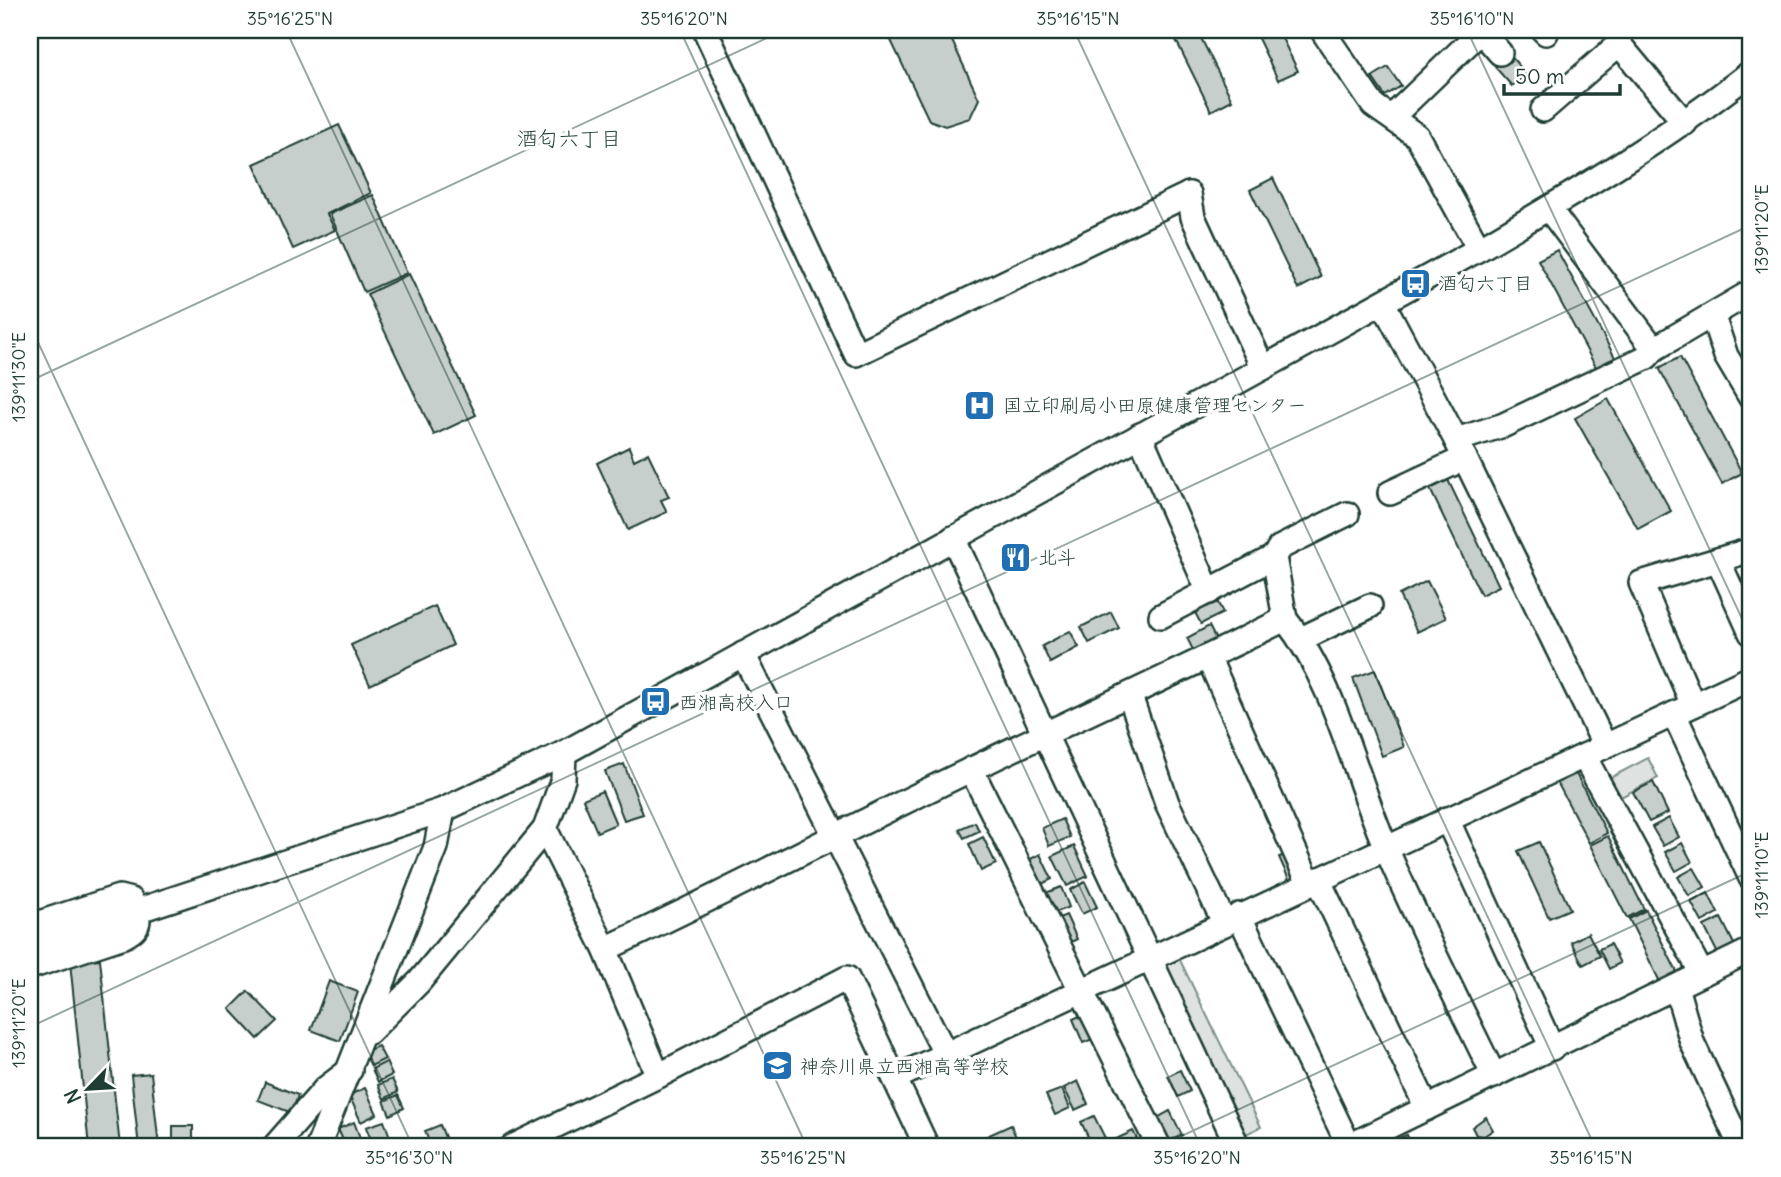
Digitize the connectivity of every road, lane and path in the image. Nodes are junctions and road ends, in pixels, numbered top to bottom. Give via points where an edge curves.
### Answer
1 (705, 30) edge
2 (1322, 30) edge
3 (1500, 53) dead end
4 (1751, 72) edge
5 (1543, 110) dead end
6 (1392, 116) junction
7 (1685, 123) junction
8 (1549, 209) junction
9 (1479, 249) junction
10 (1751, 292) edge
11 (1383, 303) junction
12 (1713, 317) junction
13 (1654, 349) junction
14 (1269, 365) junction
15 (1748, 383) edge
16 (1140, 435) junction
17 (1461, 449) junction
18 (1390, 493) dead end
19 (1347, 514) dead end
20 (953, 538) junction
21 (1751, 550) edge
22 (1274, 557) junction
23 (1718, 560) junction
24 (1209, 592) junction
25 (1370, 606) dead end
26 (1161, 617) dead end
27 (1285, 619) junction
28 (1751, 633) edge
29 (1301, 639) junction
30 (743, 654) junction
31 (1208, 657) junction
32 (1751, 678) edge
33 (1130, 696) junction
34 (1684, 710) junction
35 (1046, 736) junction
36 (1605, 746) junction
37 (564, 753) junction
38 (1584, 755) junction
39 (971, 769) junction
40 (443, 810) junction
41 (1447, 819) junction
42 (545, 829) junction
43 (836, 837) junction
44 (1385, 848) junction
45 (1751, 878) edge
46 (1314, 881) junction
47 (138, 911) junction
48 (1232, 919) junction
49 (30, 926) edge
50 (30, 946) edge
51 (605, 949) junction
52 (1751, 950) edge
53 (1149, 957) junction
54 (30, 967) edge
55 (1702, 974) junction
56 (1676, 987) junction
57 (1081, 991) junction
58 (362, 1040) junction
59 (1552, 1048) junction
60 (946, 1055) junction
61 (350, 1070) junction
62 (658, 1076) junction
63 (1494, 1076) junction
64 (895, 1078) junction
65 (1427, 1108) junction
66 (274, 1147) edge
67 (318, 1147) edge
68 (512, 1147) edge
69 (927, 1147) edge
70 (1159, 1147) edge
71 (1238, 1147) edge
72 (1348, 1147) edge
73 (1741, 1147) edge

1 - 14 street via 856,354 1189,194 1205,211
2 - 6 street via 1373,105
3 - 6 street via 1481,31
4 - 7 street
5 - 7 street via 1619,44
6 - 9 street via 1417,136
7 - 8 street
8 - 9 street
8 - 13 street
9 - 11 street
10 - 12 street
11 - 14 street
11 - 17 street
12 - 13 street
12 - 15 street via 1726,356
13 - 17 street via 1647,357
14 - 16 street
16 - 20 street
16 - 24 street
17 - 18 street
17 - 36 street
19 - 22 street via 1279,548
20 - 30 street
20 - 35 street
21 - 23 street
22 - 24 street
22 - 27 street
23 - 28 street
23 - 34 street via 1641,583
24 - 26 street
25 - 29 street
27 - 29 street
27 - 31 street
29 - 44 street via 1325,685
30 - 37 street
30 - 43 street
31 - 33 street
31 - 46 street
32 - 34 street
33 - 35 street
33 - 48 street via 1167,803
34 - 36 street
34 - 45 street
35 - 39 street
35 - 53 street
36 - 38 street
37 - 40 street
37 - 42 street via 563,779
38 - 41 street
38 - 55 street
39 - 43 street
39 - 57 street
40 - 47 street
40 - 58 street via 436,847
41 - 44 street
41 - 59 street
42 - 51 street
42 - 58 street via 419,982
43 - 51 street
43 - 60 street
44 - 46 street
44 - 63 street
46 - 48 street
46 - 65 street
47 - 49 street via 131,900 119,897
47 - 50 street
47 - 54 street via 139,924 134,931
48 - 53 street
48 - 72 street
51 - 62 street
52 - 55 street
53 - 57 street
53 - 71 street
55 - 56 street
56 - 59 street
56 - 73 street via 1692,1041
57 - 60 street
57 - 70 street
58 - 61 street
59 - 63 street
60 - 64 street
61 - 66 street via 325,1089
61 - 67 street
62 - 64 street via 847,978
62 - 68 street
63 - 65 street
64 - 69 street
65 - 72 street

